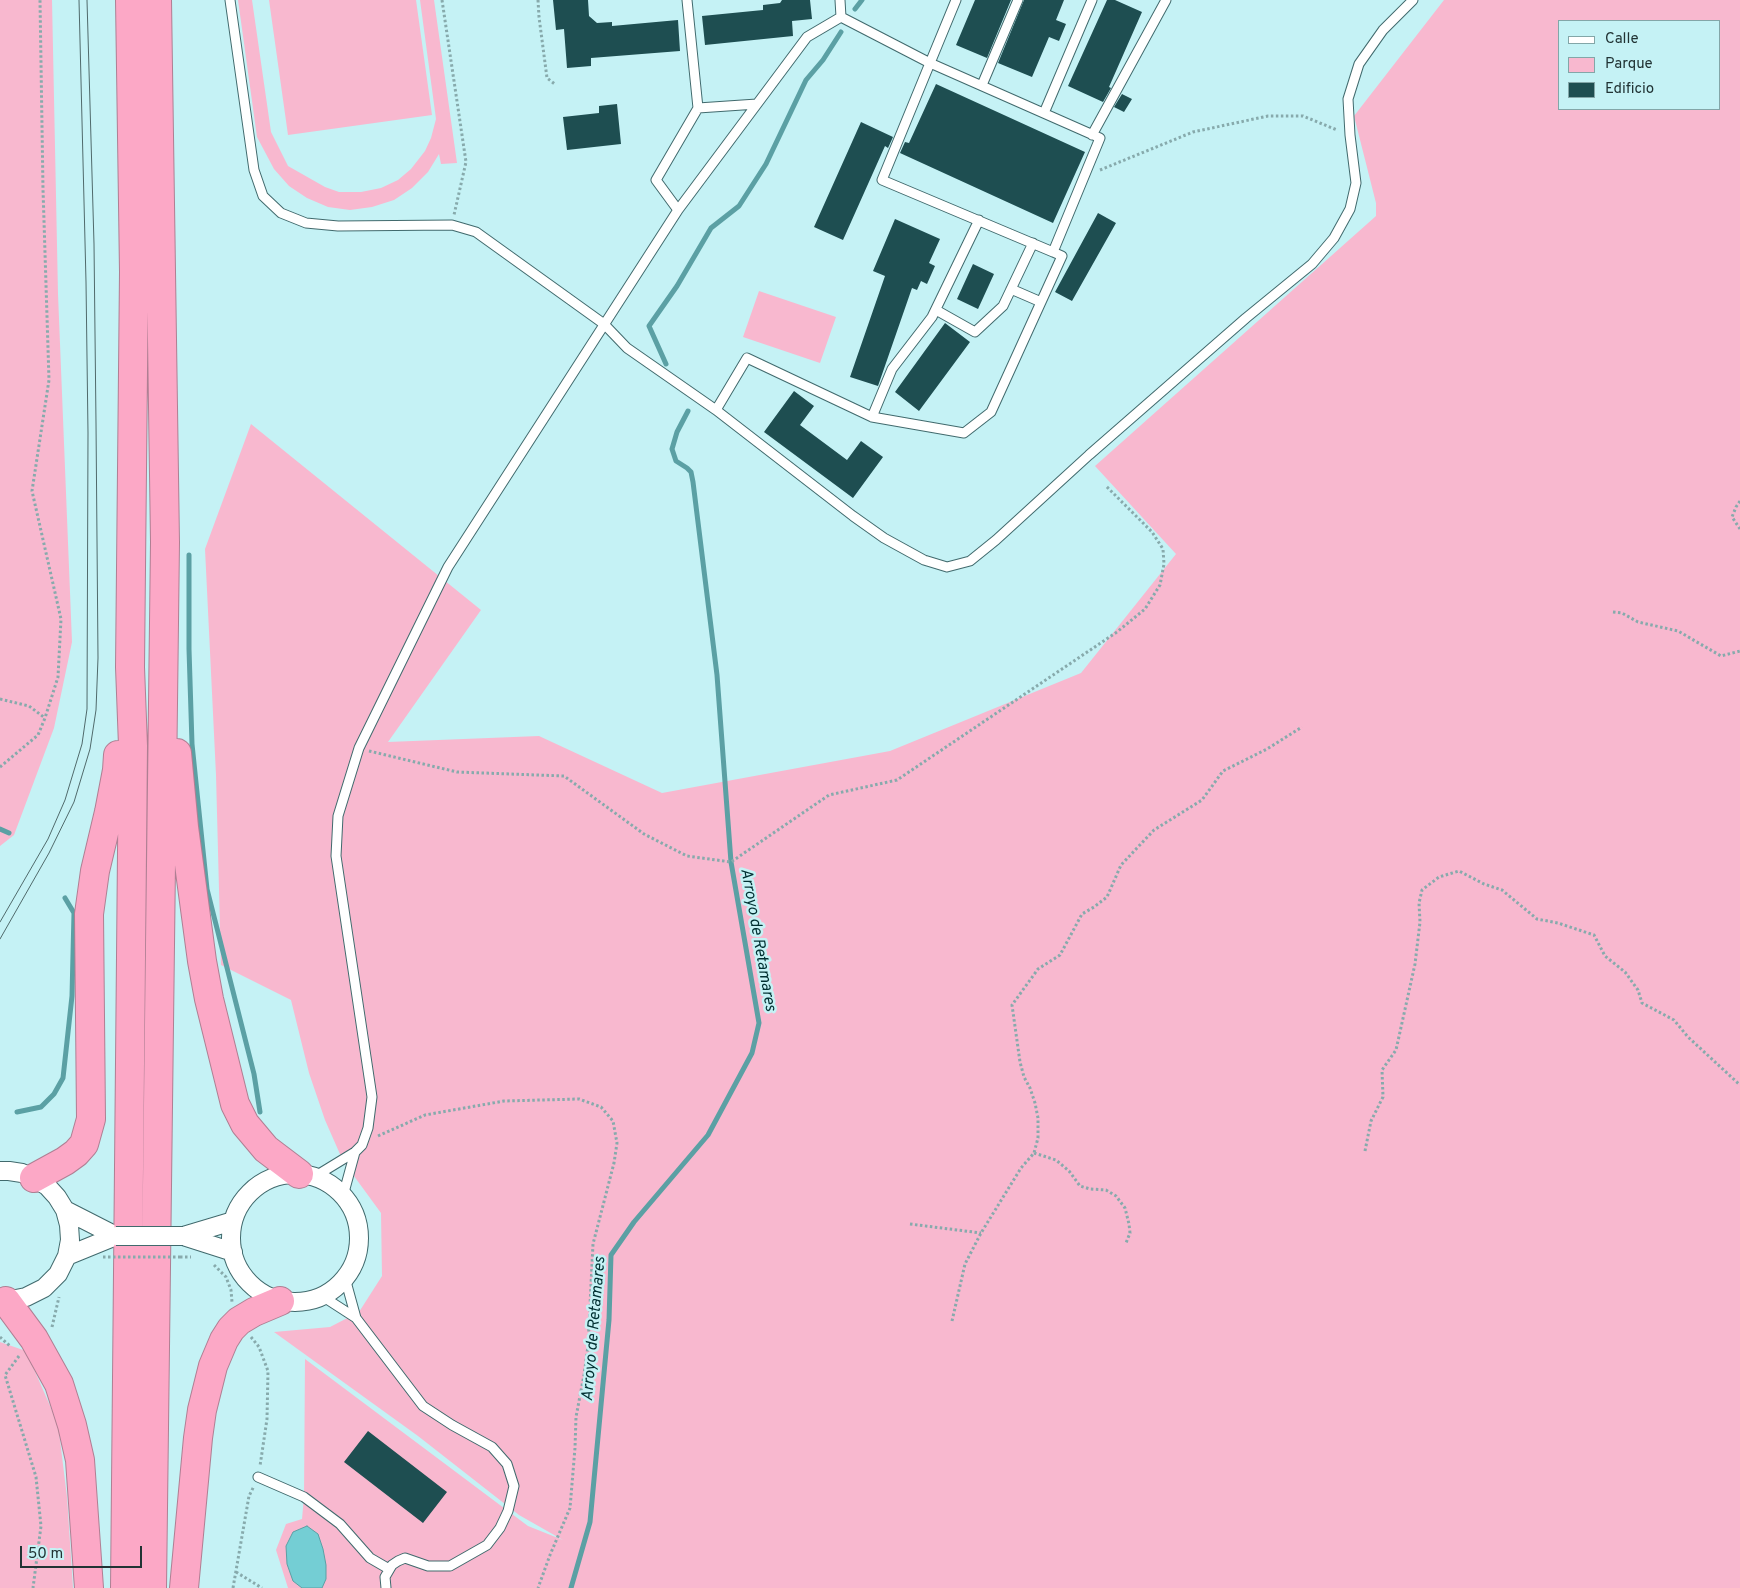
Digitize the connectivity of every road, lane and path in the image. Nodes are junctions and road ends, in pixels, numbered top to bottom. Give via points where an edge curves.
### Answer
1 (40, 0) edge
2 (130, 0) edge
3 (157, 0) edge
4 (230, 0) edge
5 (442, 0) edge
6 (538, 0) edge
7 (687, 0) edge
8 (840, 0) edge
9 (956, 0) edge
10 (1018, 0) edge
11 (1092, 0) edge
12 (1166, 0) edge
13 (1413, 0) edge
14 (841, 17) junction
15 (930, 63) junction
16 (556, 85) dead end
17 (982, 86) junction
18 (757, 104) junction
19 (698, 108) junction
20 (1044, 113) junction
21 (1092, 134) junction
22 (1350, 135) junction
23 (1085, 176) junction
24 (678, 210) junction
25 (979, 220) junction
26 (452, 226) junction
27 (1033, 244) junction
28 (1053, 252) junction
29 (1012, 289) junction
30 (1041, 302) junction
31 (936, 310) junction
32 (604, 324) junction
33 (716, 410) junction
34 (872, 418) junction
35 (1106, 486) dead end
36 (1740, 501) edge
37 (1740, 530) edge
38 (165, 542) junction
39 (1613, 612) dead end
40 (1740, 651) edge
41 (130, 667) junction
42 (0, 699) edge
43 (45, 718) junction
44 (1302, 727) dead end
45 (359, 748) junction
46 (0, 767) edge
47 (1740, 1085) edge
48 (362, 1145) junction
49 (1365, 1151) dead end
50 (355, 1152) junction
51 (1034, 1153) junction
52 (3, 1167) edge
53 (306, 1175) junction
54 (34, 1178) junction
55 (343, 1196) junction
56 (65, 1210) junction
57 (233, 1221) junction
58 (910, 1224) dead end
59 (981, 1233) junction
60 (116, 1236) junction
61 (182, 1236) junction
62 (1126, 1244) dead end
63 (233, 1252) junction
64 (67, 1256) junction
65 (102, 1257) dead end
66 (199, 1258) dead end
67 (212, 1263) dead end
68 (345, 1278) junction
69 (322, 1296) junction
70 (280, 1300) junction
71 (3, 1301) edge
72 (356, 1318) junction
73 (239, 1321) junction
74 (952, 1321) dead end
75 (0, 1338) edge
76 (27, 1347) junction
77 (258, 1477) junction
78 (389, 1569) junction
79 (236, 1572) junction
80 (33, 1588) edge
81 (89, 1588) edge
82 (126, 1588) edge
83 (152, 1588) edge
84 (184, 1588) edge
85 (233, 1588) edge
86 (262, 1588) edge
87 (386, 1588) edge
88 (538, 1588) edge

1 - 43 path via 49,380 32,491 61,619 58,677
2 - 41 highway via 134,272
3 - 38 highway
4 - 26 lane via 254,170 263,196 281,213 306,224
5 - 26 path via 466,162
6 - 16 path via 547,78
7 - 19 lane
8 - 14 lane
9 - 15 lane
10 - 17 lane
11 - 20 lane
12 - 21 lane
13 - 22 lane via 1383,30 1359,64 1348,99
14 - 15 lane
14 - 18 lane via 807,37
15 - 17 lane
15 - 25 lane via 882,180
17 - 20 lane
18 - 19 lane
18 - 24 lane
19 - 24 lane via 656,180
20 - 21 lane
21 - 23 lane via 1100,138
22 - 23 path via 1303,116 1268,116 1193,132
22 - 33 lane via 1356,183 1350,209 1334,238 1312,264 970,561 947,567 924,560 884,538
23 - 28 lane
24 - 32 lane
25 - 27 lane
25 - 31 lane
26 - 32 lane via 476,232
27 - 28 lane
27 - 29 lane
28 - 30 lane via 1062,256
29 - 30 lane
29 - 31 lane via 1003,306 976,332
30 - 34 lane via 990,412 964,433
31 - 34 lane via 892,369
32 - 33 lane via 627,348
32 - 45 lane via 448,567
33 - 34 lane via 747,358
35 - 45 path via 1152,532 1163,549 1160,586 1145,609 1117,632 897,780 829,795 731,862 687,856 644,834 564,776 457,772
36 - 37 path via 1732,517
38 - 53 highway via 184,827 209,999 235,1104 245,1124 266,1149
38 - 83 highway
39 - 40 path via 1638,622 1678,631 1721,656
41 - 54 highway via 118,731 118,770 95,871 89,914 91,1119 84,1144 76,1153
41 - 82 highway
42 - 43 path via 29,706
43 - 46 path via 38,735
44 - 51 path via 1223,771 1202,800 1154,830 1121,865 1107,897 1082,914 1060,955 1038,969 1012,1005 1020,1062 1038,1118
45 - 48 lane via 338,816 336,856 372,1097
47 - 49 path via 1674,1020 1642,1002 1630,978 1605,956 1594,935 1537,919 1502,890 1459,870 1439,877 1422,890 1418,903 1420,922 1415,964 1396,1050 1382,1070 1383,1097 1371,1121
48 - 50 lane
48 - 88 path via 425,1115 504,1101 579,1099 601,1107 612,1121 617,1143 593,1244 588,1346 576,1417 570,1508
50 - 53 lane
50 - 55 lane
51 - 59 path via 1021,1168
51 - 62 path via 1056,1160 1080,1186 1106,1190 1116,1196 1129,1224
52 - 54 street
53 - 55 street via 325,1182
53 - 57 street via 284,1175 258,1186 247,1196
54 - 56 street via 47,1186
55 - 68 street via 352,1208 359,1236 355,1258
56 - 60 street
56 - 64 street via 70,1240
57 - 61 street
57 - 63 street
58 - 59 path
59 - 74 path via 965,1264
60 - 61 street, bridge
60 - 64 street
61 - 63 street
63 - 70 street via 239,1269 250,1283 264,1294
64 - 71 street via 58,1274 44,1288 26,1298
65 - 66 path, bridge
67 - 73 path via 226,1277 232,1308
68 - 69 street
68 - 72 lane
69 - 70 street via 301,1302
69 - 72 lane
70 - 73 highway
71 - 76 highway
72 - 78 lane via 423,1406 492,1447 507,1464 514,1486 508,1511 487,1545 450,1566 428,1566 405,1558
73 - 77 path via 259,1347 268,1370 267,1419
73 - 84 highway via 219,1350 202,1410
75 - 76 path
76 - 80 path via 5,1375 36,1477 41,1526
76 - 81 highway via 59,1384 72,1425 80,1460
77 - 78 lane via 304,1497 340,1524 370,1558
77 - 79 path via 249,1496
78 - 87 lane via 385,1577
79 - 85 path
79 - 86 path

